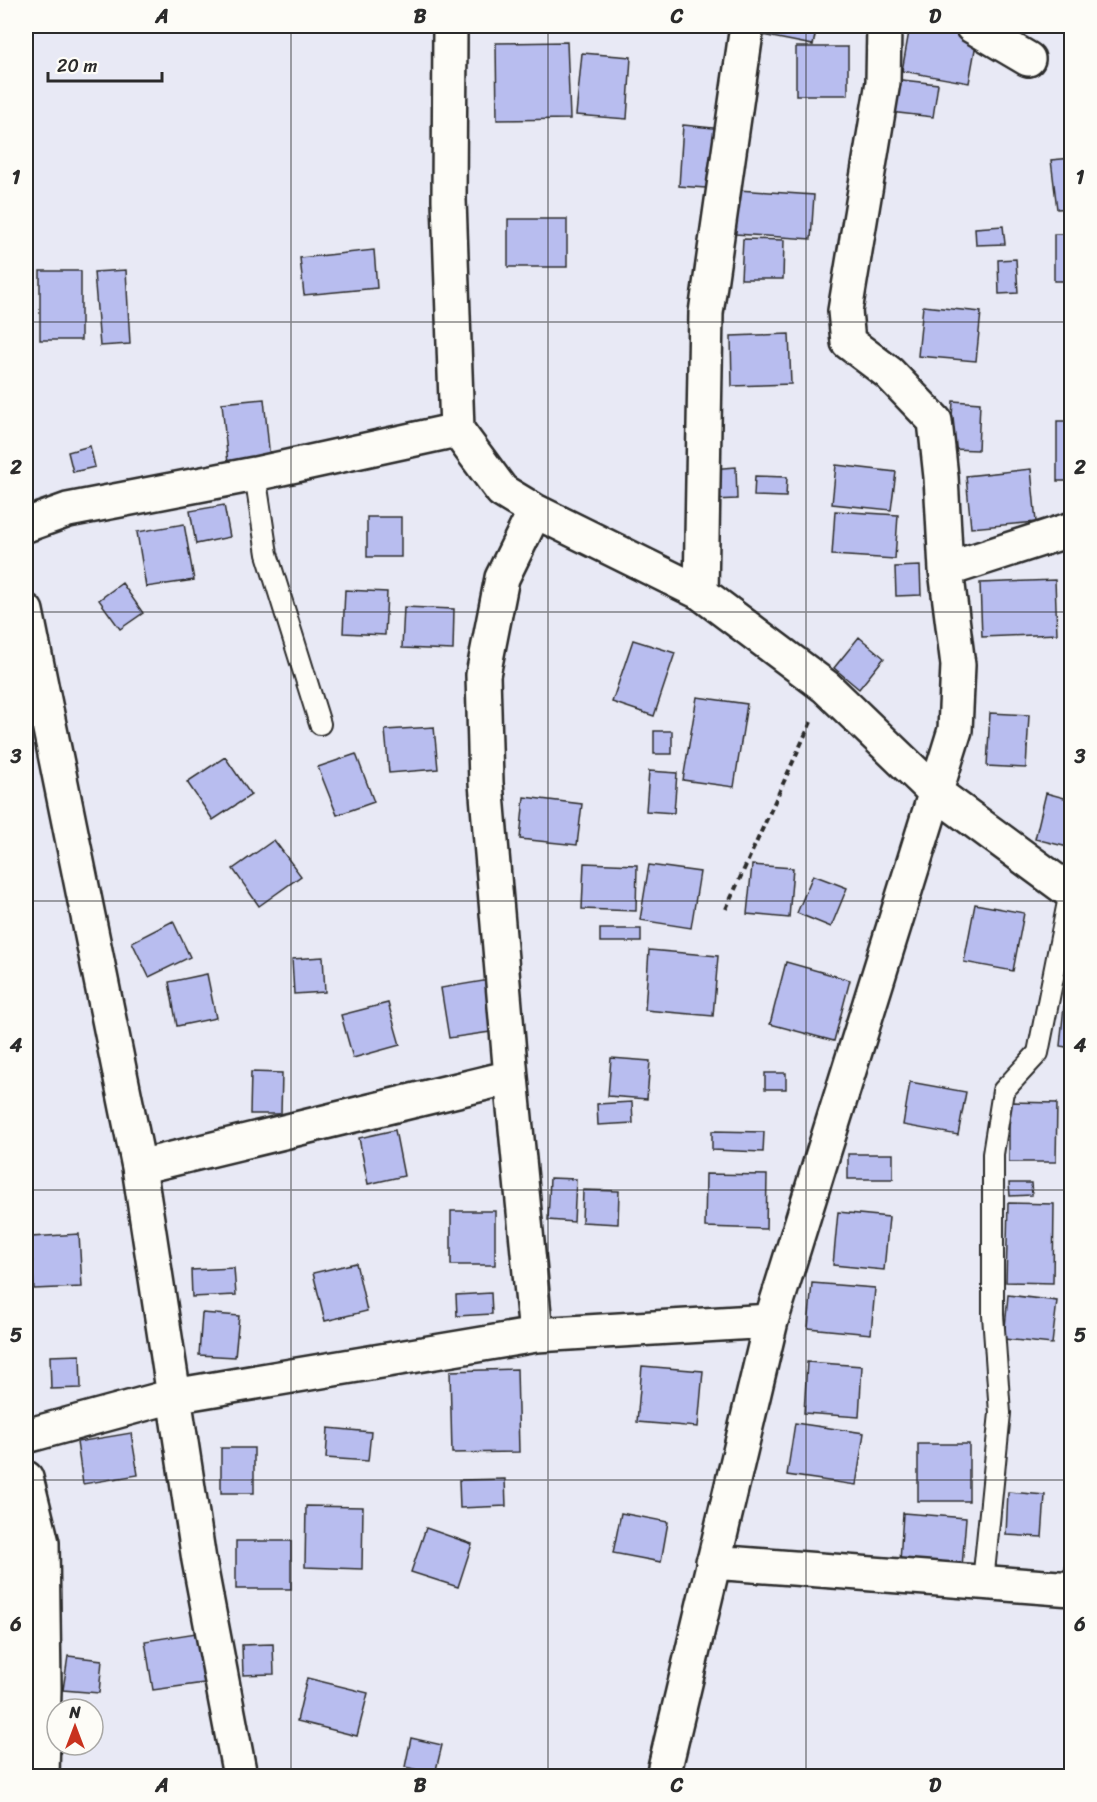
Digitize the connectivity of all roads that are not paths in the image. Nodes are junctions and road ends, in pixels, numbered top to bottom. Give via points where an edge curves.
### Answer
1 (450, 26) edge
2 (747, 26) edge
3 (884, 26) edge
4 (972, 26) edge
5 (1028, 59) dead end
6 (457, 430) junction
7 (255, 474) junction
8 (535, 511) junction
9 (26, 525) edge
10 (1071, 529) edge
11 (946, 570) junction
12 (701, 594) junction
13 (26, 611) edge
14 (321, 724) dead end
15 (934, 792) junction
16 (1071, 893) edge
17 (511, 1077) junction
18 (139, 1167) junction
19 (771, 1321) junction
20 (536, 1335) junction
21 (173, 1396) junction
22 (26, 1436) edge
23 (26, 1478) edge
24 (713, 1562) junction
25 (983, 1582) junction
26 (1071, 1589) edge
27 (42, 1776) edge
28 (240, 1776) edge
29 (663, 1776) edge

1 - 6 street via 449,200
2 - 12 street via 706,313
3 - 11 street via 883,82 845,311 848,342 889,373 934,421
4 - 5 street
6 - 7 street
6 - 8 street via 502,491
7 - 9 street via 68,510
7 - 14 lane via 267,554
8 - 12 street
8 - 17 street via 502,578 483,675 486,783
10 - 11 street
11 - 15 street via 958,665 955,730
12 - 15 street via 826,687
13 - 18 street
15 - 16 street
15 - 19 street
16 - 25 lane via 1038,1053 1003,1091 993,1154 993,1315 1000,1413
17 - 18 street
17 - 20 street
18 - 21 street
19 - 20 street
19 - 24 street
20 - 21 street
21 - 22 street
21 - 28 street via 198,1560
23 - 27 street via 42,1543
24 - 25 street
24 - 29 street
25 - 26 street

